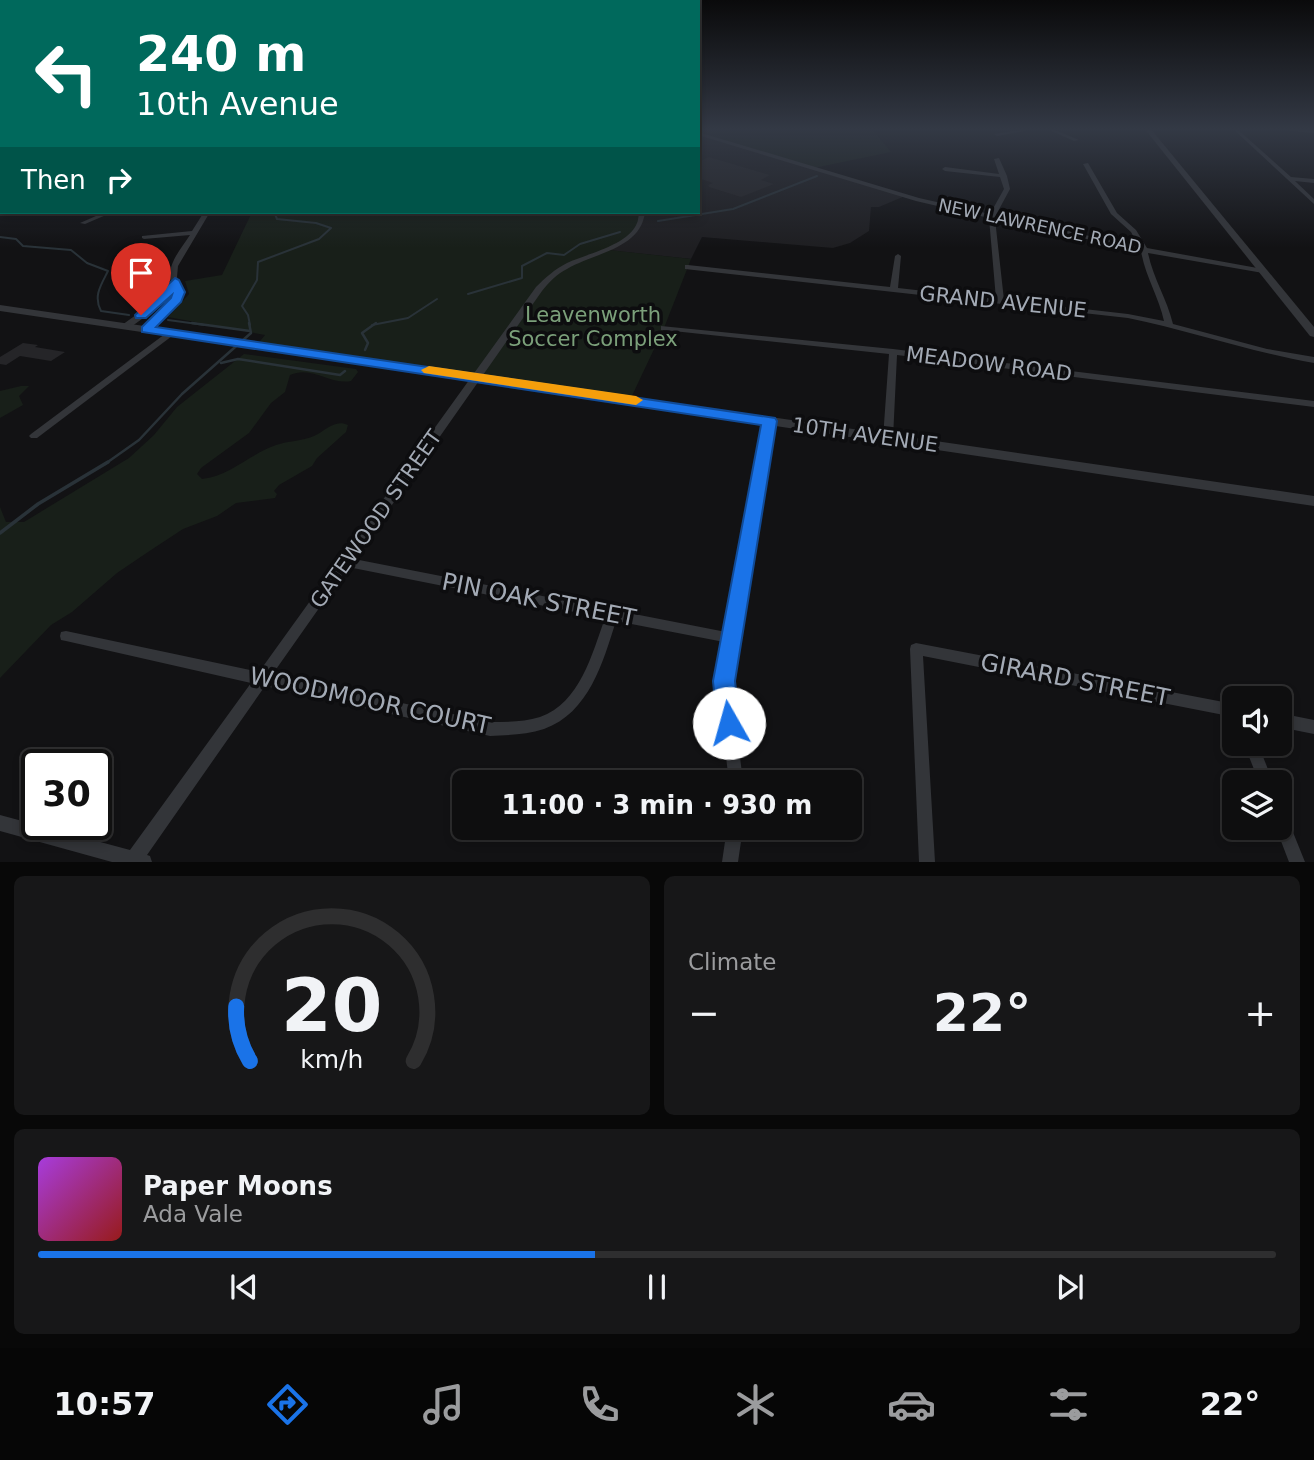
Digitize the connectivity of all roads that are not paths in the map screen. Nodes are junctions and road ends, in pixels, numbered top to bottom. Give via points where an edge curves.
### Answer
1 (811, 168) edge
2 (1001, 168) edge
3 (1088, 168) edge
4 (1180, 168) edge
5 (1277, 168) edge
6 (945, 169) dead end
7 (1004, 176) junction
8 (1289, 179) junction
9 (1314, 181) edge
10 (1314, 202) edge
11 (105, 214) edge
12 (206, 214) edge
13 (642, 214) edge
14 (992, 216) junction
15 (83, 223) dead end
16 (192, 233) junction
17 (144, 237) dead end
18 (1144, 250) junction
19 (898, 256) dead end
20 (688, 267) dead end
21 (1263, 271) junction
22 (175, 282) junction
23 (894, 289) junction
24 (1000, 302) junction
25 (0, 308) edge
26 (1169, 324) junction
27 (125, 327) junction
28 (664, 328) dead end
29 (146, 330) junction
30 (172, 333) junction
31 (1314, 334) edge
32 (893, 352) junction
33 (1314, 360) edge
34 (475, 377) junction
35 (1314, 404) edge
36 (770, 421) junction
37 (34, 436) dead end
38 (888, 438) junction
39 (1314, 501) edge
40 (346, 562) junction
41 (612, 615) junction
42 (66, 636) dead end
43 (731, 638) junction
44 (262, 678) junction
45 (1222, 709) edge
46 (1292, 723) edge
47 (1314, 727) edge
48 (734, 770) edge
49 (0, 823) edge
50 (733, 840) edge
51 (1288, 840) edge
52 (139, 860) edge
53 (730, 862) edge
54 (927, 862) edge
55 (1297, 862) edge

1 - 14 street, NEW LAWRENCE ROAD via 894,194
2 - 7 street
3 - 18 street via 1110,208 1130,225
4 - 21 street
5 - 8 street
6 - 7 street
7 - 14 street via 1007,192
8 - 9 street
8 - 10 street
11 - 15 street
12 - 16 street
13 - 34 street, GATEWOOD STREET via 639,225 622,242 570,264 548,279
14 - 18 street, NEW LAWRENCE ROAD
14 - 24 street
16 - 17 street
16 - 22 street via 174,266
18 - 21 street, NEW LAWRENCE ROAD
18 - 26 street
19 - 23 street
20 - 23 street, GRAND AVENUE
21 - 31 street
22 - 27 street via 157,304
22 - 29 street via 177,299
23 - 24 street, GRAND AVENUE
24 - 26 street, GRAND AVENUE
25 - 27 street, 10TH AVENUE
26 - 33 street, GRAND AVENUE
27 - 29 street, 10TH AVENUE
28 - 32 street, MEADOW ROAD
29 - 30 street, 10TH AVENUE
30 - 34 street, 10TH AVENUE
30 - 37 street
32 - 35 street, MEADOW ROAD
32 - 38 street
34 - 36 street, 10TH AVENUE
34 - 40 street, GATEWOOD STREET
36 - 38 street, 10TH AVENUE
36 - 43 street
38 - 39 street, 10TH AVENUE
40 - 41 street, PIN OAK STREET
40 - 44 street, GATEWOOD STREET
41 - 43 street, PIN OAK STREET
41 - 44 street, WOODMOOR COURT via 590,678 575,701 550,720 520,730 490,729
42 - 44 street, WOODMOOR COURT
43 - 48 street via 724,691
44 - 52 street, GATEWOOD STREET
45 - 54 street, GIRARD STREET via 916,649
46 - 47 street
49 - 52 street
50 - 53 street
51 - 55 street

